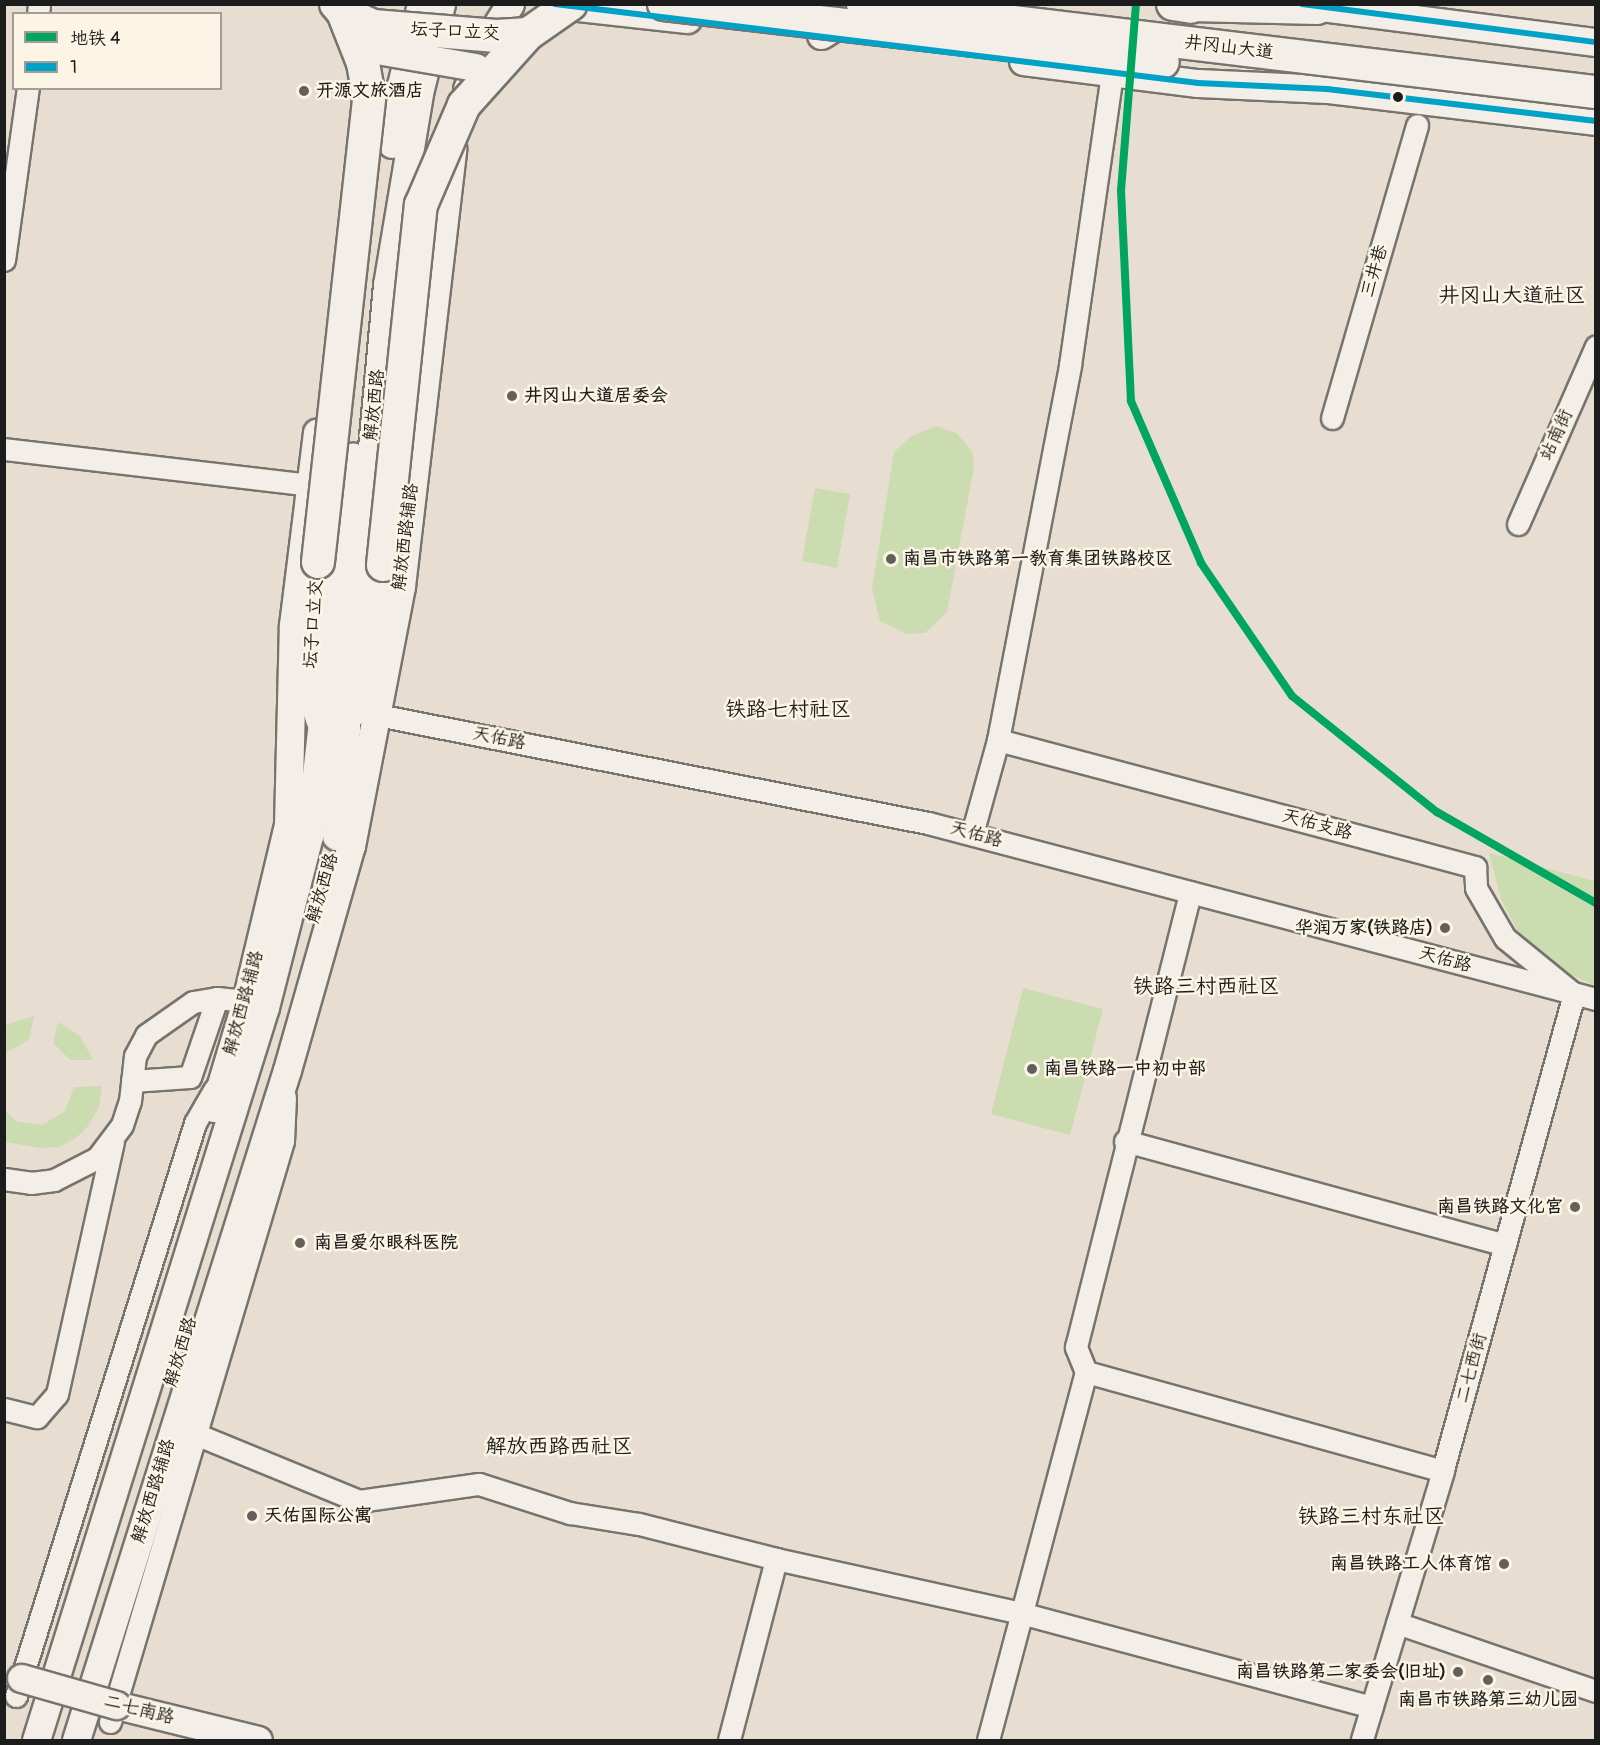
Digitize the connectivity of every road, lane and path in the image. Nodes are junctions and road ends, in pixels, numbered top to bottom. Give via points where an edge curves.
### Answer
1 (421, 4) edge
2 (441, 4) edge
3 (510, 4) edge
4 (551, 4) edge
5 (571, 4) edge
6 (663, 4) edge
7 (846, 4) edge
8 (863, 4) edge
9 (1005, 4) edge
10 (1298, 4) edge
11 (1182, 6) edge
12 (349, 7) edge
13 (1330, 9) junction
14 (1237, 11) junction
15 (528, 34) junction
16 (820, 36) junction
17 (1596, 42) edge
18 (365, 48) junction
19 (475, 67) junction
20 (1218, 69) junction
21 (1112, 72) junction
22 (1596, 75) edge
23 (1327, 89) junction
24 (28, 90) edge
25 (1596, 92) edge
26 (1596, 121) edge
27 (1418, 125) dead end
28 (4, 260) edge
29 (1596, 346) edge
30 (1332, 418) dead end
31 (4, 449) edge
32 (310, 485) junction
33 (1518, 524) dead end
34 (348, 715) junction
35 (998, 740) junction
36 (288, 825) junction
37 (972, 834) junction
38 (351, 846) junction
39 (297, 880) junction
40 (322, 890) junction
41 (1190, 892) junction
42 (297, 930) junction
43 (311, 984) junction
44 (249, 989) junction
45 (1574, 994) junction
46 (217, 998) junction
47 (1596, 999) edge
48 (287, 1070) junction
49 (225, 1073) junction
50 (132, 1081) junction
51 (113, 1140) junction
52 (1125, 1141) junction
53 (4, 1179) edge
54 (1505, 1245) junction
55 (1086, 1372) junction
56 (4, 1408) edge
57 (198, 1435) junction
58 (1443, 1471) junction
59 (776, 1559) junction
60 (1021, 1613) junction
61 (1397, 1623) junction
62 (18, 1687) joint
63 (1596, 1691) edge
64 (1372, 1707) junction
65 (113, 1714) junction
66 (20, 1740) edge
67 (36, 1740) edge
68 (59, 1740) edge
69 (76, 1740) edge
70 (183, 1740) edge
71 (258, 1740) edge
72 (729, 1740) edge
73 (988, 1740) edge
74 (1362, 1740) edge

1 - 34 main road, 解放西路 via 400,89 372,280
2 - 34 main road, 解放西路 via 419,93 387,285
3 - 19 main road, 解放西路辅路
4 - 16 main road
5 - 15 highway, bridge
6 - 20 highway, bridge
7 - 16 main road via 832,28
8 - 25 highway, 井冈山大道, bridge
9 - 22 highway, 井冈山大道
10 - 13 main road
11 - 14 main road
12 - 15 highway, 坛子口立交, bridge via 373,26 460,35
12 - 18 main road, 解放西路辅路
12 - 34 highway, 坛子口立交, bridge via 369,97 308,671
13 - 14 main road
13 - 17 main road
14 - 20 main road via 1255,15 1268,28 1270,45 1263,62 1248,72
15 - 34 highway, bridge via 464,105 421,205 374,638
16 - 21 main road
18 - 19 main road, bridge
18 - 32 main road, 解放西路辅路
19 - 34 main road, 解放西路辅路 via 463,99 449,162 401,586
20 - 23 main road
21 - 23 main road via 1198,83
21 - 35 street via 1070,365
23 - 26 main road
24 - 28 street
27 - 30 street, 三井巷
29 - 33 street, 站南街
31 - 32 street
32 - 36 main road, 解放西路辅路 via 293,625
34 - 37 street, 天佑路
34 - 38 main road, 解放西路辅路
34 - 39 main road, 解放西路
34 - 40 main road, 解放西路 via 336,844
35 - 37 street
35 - 45 street, 天佑支路 via 1475,867 1476,888 1505,938
36 - 39 main road
36 - 44 main road, 解放西路辅路
37 - 41 street, 天佑路
38 - 40 main road
38 - 43 main road, 解放西路辅路
39 - 42 main road, 解放西路
40 - 42 main road, 解放西路
41 - 45 street, 天佑路
41 - 52 street
42 - 43 main road
42 - 44 main road
42 - 67 main road, 解放西路 via 265,1006
42 - 68 main road, 解放西路
43 - 48 main road, 解放西路辅路
44 - 46 street
44 - 49 main road, 解放西路辅路
45 - 47 street, 天佑路
45 - 54 street, 二七西街
46 - 50 street via 193,1002 146,1035 135,1056
46 - 50 street via 190,1077
48 - 57 street, 解放西路辅路 via 283,1142
48 - 69 main road, 解放西路辅路
49 - 62 street, 解放西路辅路 via 195,1123
49 - 66 main road, 解放西路辅路
50 - 51 street via 130,1101
51 - 53 street via 79,1171 54,1180 31,1183
51 - 56 street via 57,1394 37,1418
52 - 54 street
52 - 55 street via 1076,1347
54 - 58 street, 二七西街
55 - 58 street
55 - 60 street
57 - 59 street via 358,1501 479,1484 570,1513 639,1524
57 - 65 street, 解放西路辅路
58 - 61 street, 二七西街
59 - 60 street
59 - 72 street
60 - 64 street
60 - 73 street
61 - 63 street
61 - 64 street, 二七西街
62 - 65 main road, 二七南路
64 - 74 street, 二七西街
65 - 70 main road, 二七南路
65 - 71 main road, 二七南路

